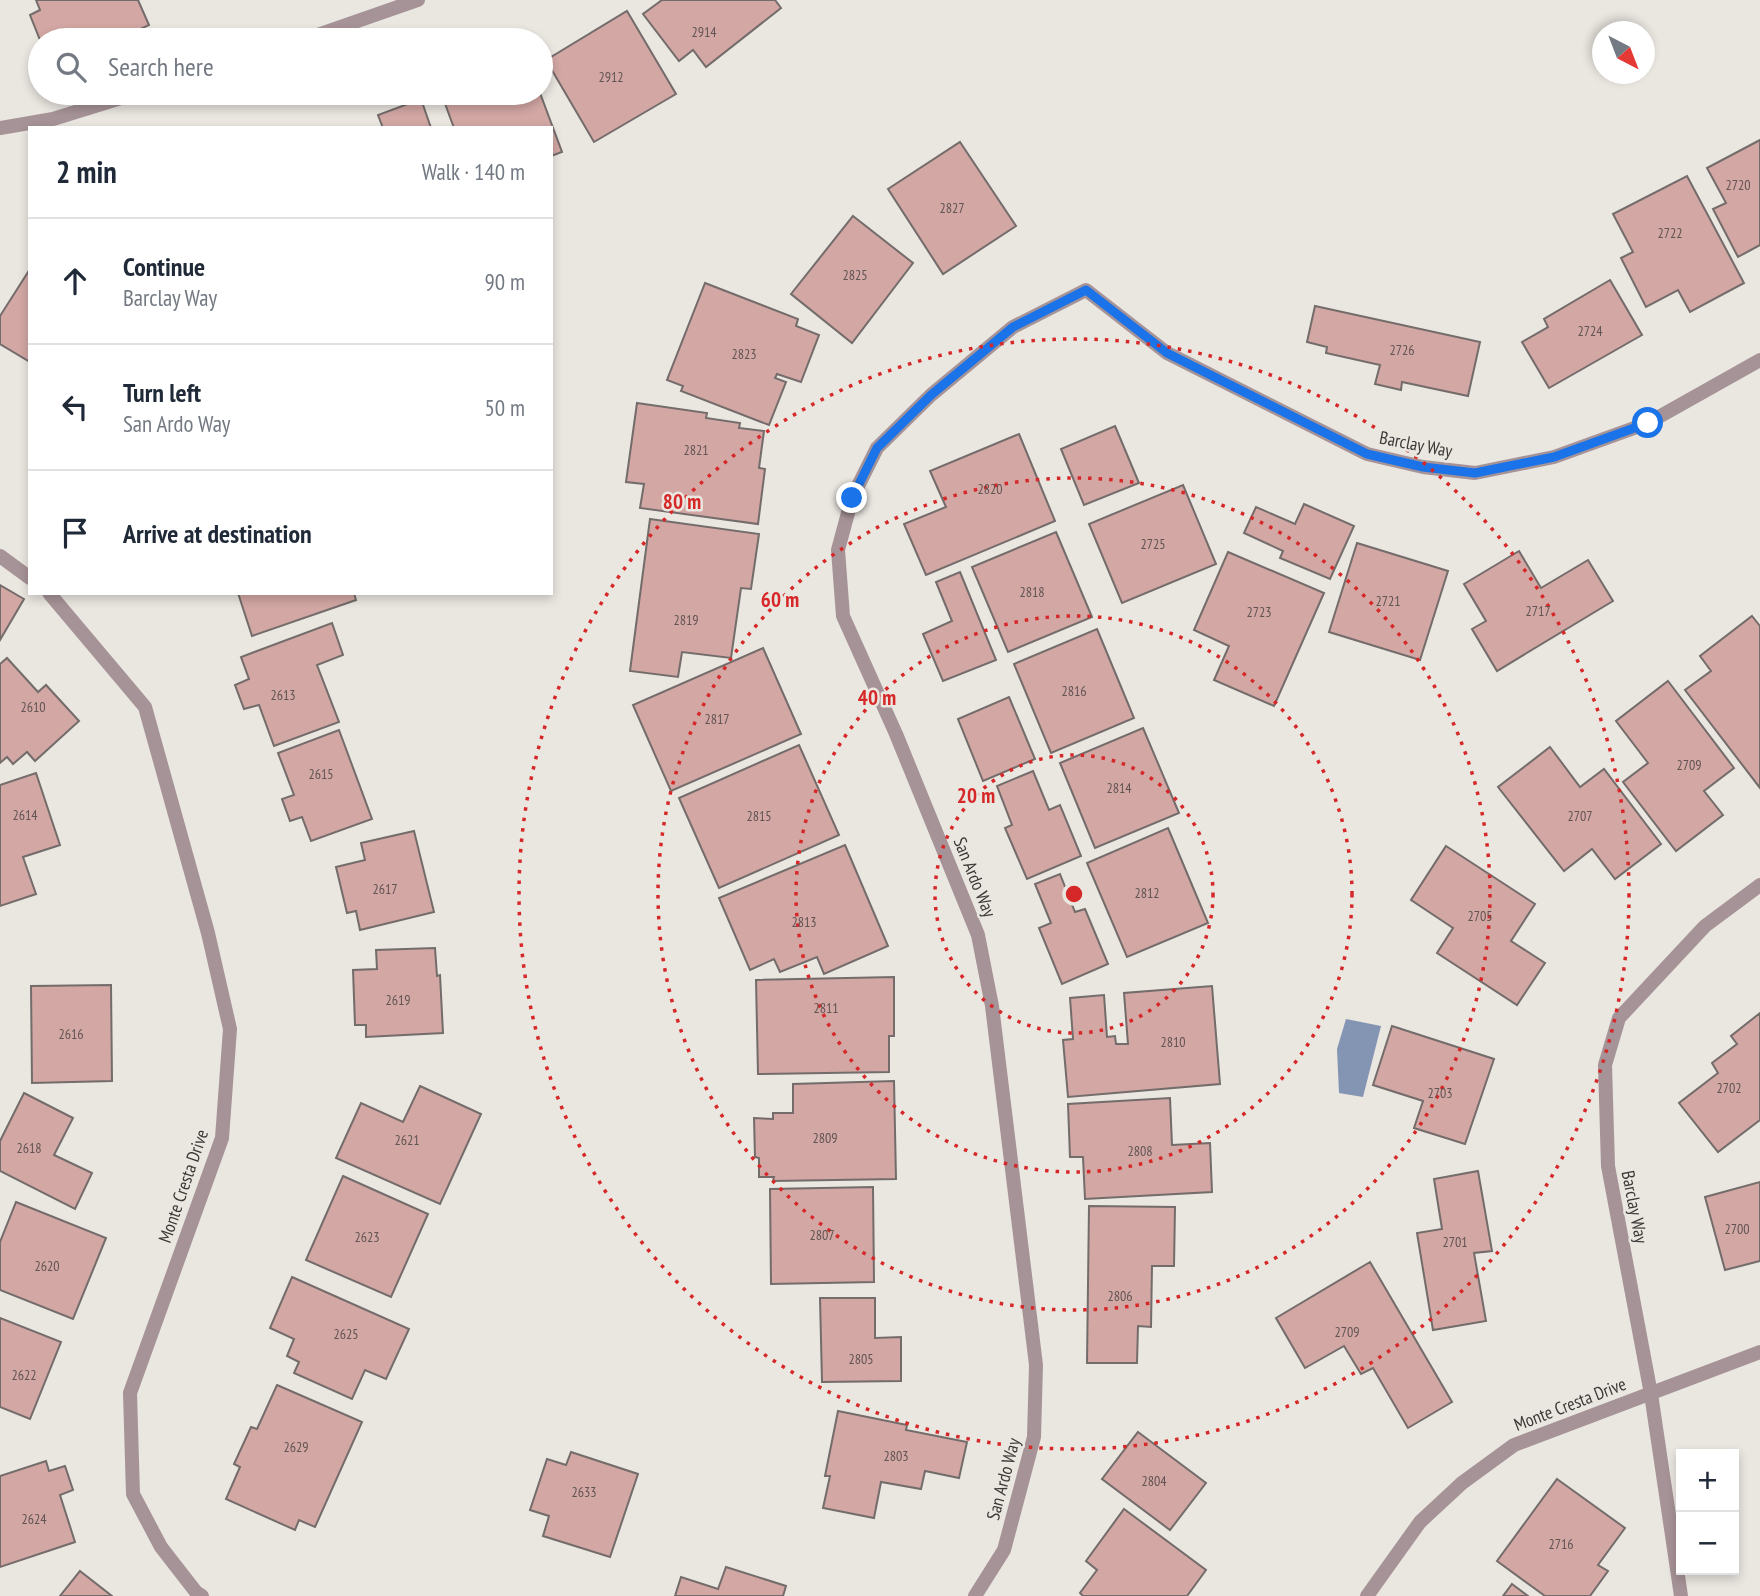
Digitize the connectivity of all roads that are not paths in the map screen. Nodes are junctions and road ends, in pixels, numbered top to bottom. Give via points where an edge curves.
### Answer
1 (418, 0) edge
2 (338, 28) edge
3 (98, 105) edge
4 (0, 128) edge
5 (1086, 290) joint
6 (1760, 360) edge
7 (0, 556) edge
8 (28, 577) edge
9 (51, 595) edge
10 (1760, 885) edge
11 (1760, 1352) edge
12 (1651, 1394) junction
13 (202, 1596) edge
14 (975, 1596) edge
15 (1367, 1596) edge
16 (1681, 1596) edge

1 - 2 street
3 - 4 street
5 - 6 street, Barclay Way via 1167,353 1355,448 1423,467 1475,473 1554,457 1648,423
5 - 14 street, San Ardo Way via 1013,327 931,395 877,448 852,498 838,550 843,616 978,935 992,1006 1036,1365 1034,1437 1004,1550
7 - 8 street
9 - 13 street, Monte Cresta Drive via 145,707 230,1029 222,1138 130,1393 133,1494 161,1547
10 - 12 street, Barclay Way via 1705,926 1619,1018 1605,1065 1608,1166
11 - 12 street, Monte Cresta Drive
12 - 15 street, Monte Cresta Drive via 1514,1446 1462,1483 1420,1522
12 - 16 street, Barclay Way

